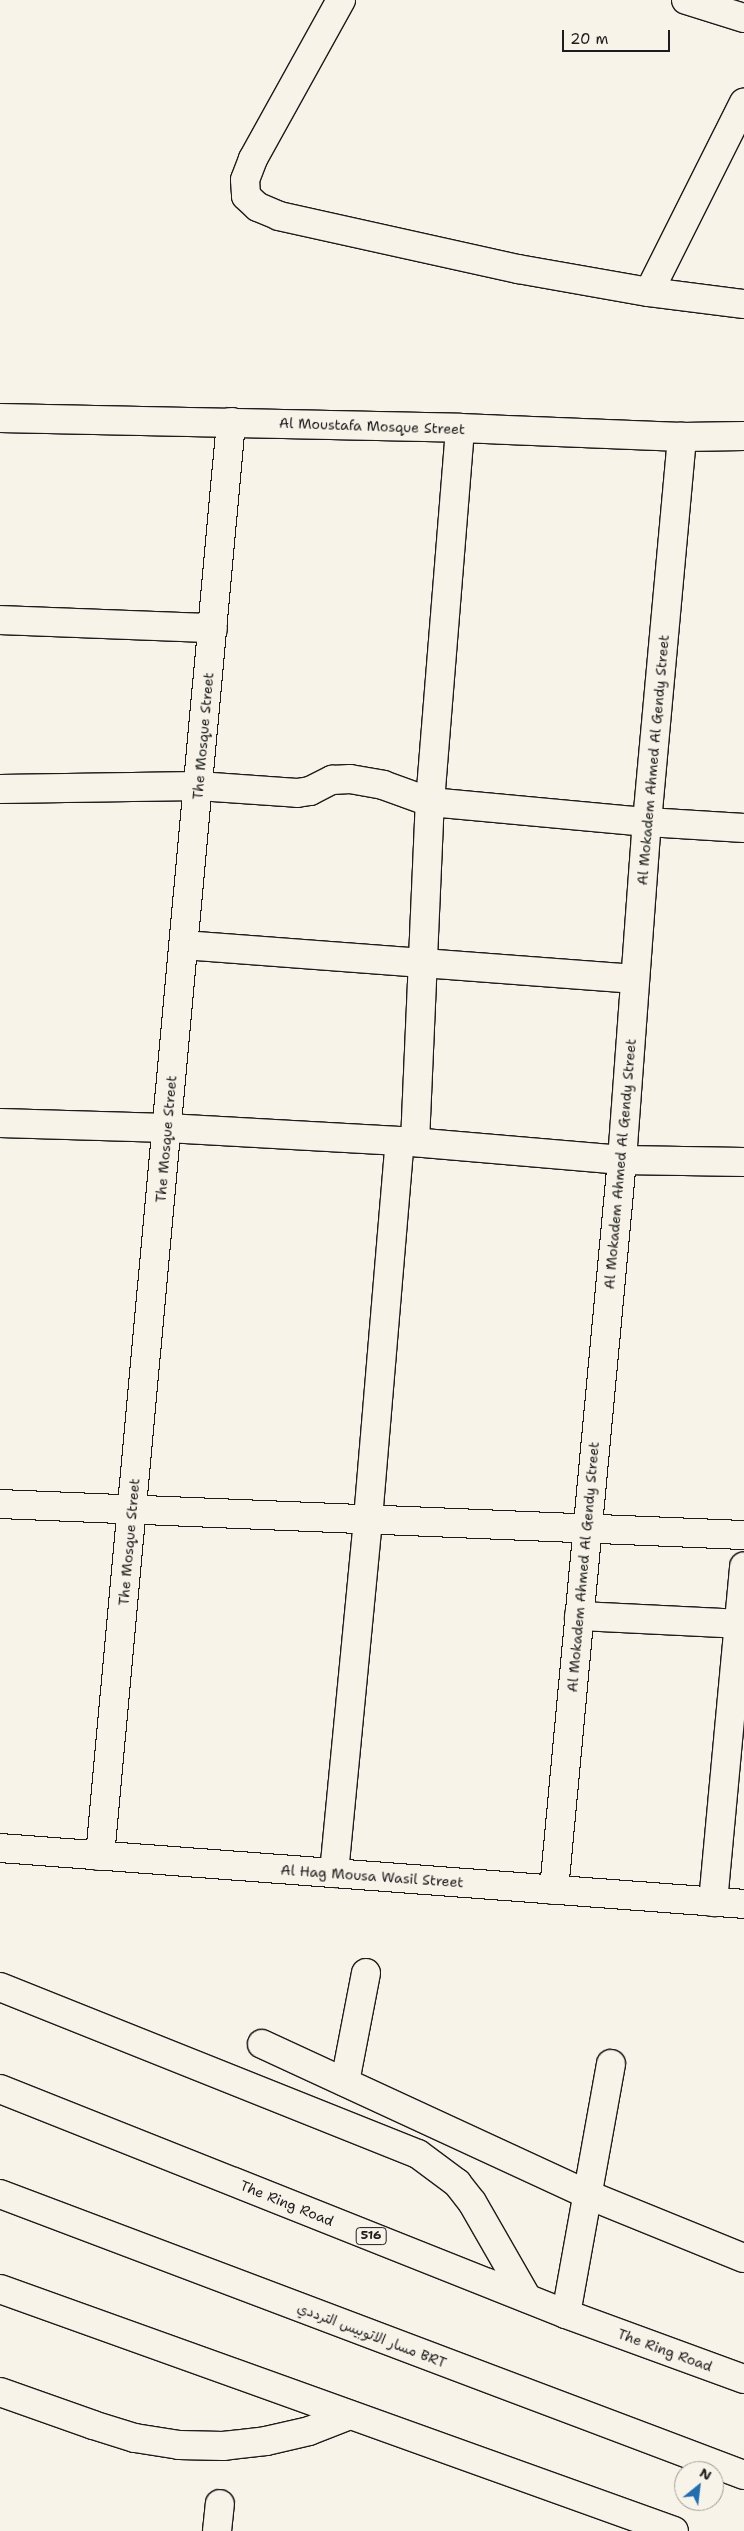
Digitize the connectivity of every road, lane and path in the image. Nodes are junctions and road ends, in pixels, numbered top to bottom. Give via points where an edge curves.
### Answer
1 (341, 0) edge
2 (686, 0) edge
3 (744, 18) edge
4 (744, 102) edge
5 (649, 292) junction
6 (744, 304) edge
7 (0, 418) edge
8 (231, 422) junction
9 (460, 428) junction
10 (744, 436) edge
11 (682, 437) junction
12 (0, 620) edge
13 (213, 628) junction
14 (198, 786) junction
15 (0, 789) edge
16 (430, 802) junction
17 (647, 822) junction
18 (744, 828) edge
19 (184, 945) junction
20 (424, 963) junction
21 (635, 979) junction
22 (0, 1123) edge
23 (167, 1128) junction
24 (407, 1142) junction
25 (622, 1160) junction
26 (744, 1162) edge
27 (0, 1504) edge
28 (132, 1508) junction
29 (368, 1519) junction
30 (586, 1528) junction
31 (744, 1535) edge
32 (744, 1566) edge
33 (579, 1616) junction
34 (741, 1624) edge
35 (0, 1848) edge
36 (100, 1856) junction
37 (334, 1873) junction
38 (554, 1890) junction
39 (713, 1902) junction
40 (744, 1904) edge
41 (366, 1973) dead end
42 (0, 1987) edge
43 (262, 2044) dead end
44 (611, 2064) dead end
45 (345, 2082) junction
46 (0, 2089) edge
47 (0, 2194) edge
48 (586, 2194) junction
49 (744, 2258) edge
50 (0, 2289) edge
51 (527, 2298) junction
52 (566, 2314) junction
53 (744, 2379) edge
54 (0, 2392) edge
55 (350, 2415) junction
56 (744, 2475) edge
57 (220, 2504) dead end
58 (218, 2531) edge
59 (674, 2531) edge

1 - 5 main road via 252,159 245,180 246,196 258,207 279,216 518,269
2 - 3 main road
4 - 5 main road
5 - 6 main road
7 - 8 main road, Al Moustafa Mosque Street
8 - 9 main road, Al Moustafa Mosque Street
8 - 13 main road, The Mosque Street
9 - 11 main road, Al Moustafa Mosque Street
9 - 16 main road
10 - 11 main road, Al Moustafa Mosque Street
11 - 17 main road, Al Mokadem Ahmed Al Gendy Street
12 - 13 main road
13 - 14 main road, The Mosque Street
14 - 15 main road
14 - 16 main road via 297,793 310,791 332,780 350,779 383,784
14 - 19 main road, The Mosque Street
16 - 17 main road
16 - 20 main road
17 - 18 main road
17 - 21 main road, Al Mokadem Ahmed Al Gendy Street
19 - 20 main road
19 - 23 main road, The Mosque Street
20 - 21 main road
20 - 24 main road
21 - 25 main road, Al Mokadem Ahmed Al Gendy Street
22 - 23 main road
23 - 24 main road
23 - 28 main road, The Mosque Street
24 - 25 main road
24 - 29 main road
25 - 26 main road
25 - 30 main road, Al Mokadem Ahmed Al Gendy Street
27 - 28 main road
28 - 29 main road
28 - 36 main road, The Mosque Street
29 - 30 main road
29 - 37 main road
30 - 31 main road
30 - 33 main road, Al Mokadem Ahmed Al Gendy Street
32 - 34 main road
33 - 34 main road
33 - 38 main road, Al Mokadem Ahmed Al Gendy Street
34 - 39 main road
35 - 36 main road, Al Hag Mousa Wasil Street
36 - 37 main road, Al Hag Mousa Wasil Street
37 - 38 main road, Al Hag Mousa Wasil Street
38 - 39 main road, Al Hag Mousa Wasil Street
39 - 40 main road, Al Hag Mousa Wasil Street
41 - 45 main road
42 - 51 main road via 418,2154 457,2183 472,2202
43 - 45 main road
44 - 48 main road
45 - 48 main road
46 - 51 main road, The Ring Road / 516
47 - 56 main road, مسار الاتوبيس الترددي BRT
48 - 49 main road
48 - 52 main road
50 - 55 main road
51 - 52 main road, The Ring Road / 516
52 - 53 main road, The Ring Road / 516
54 - 55 main road via 135,2438 179,2445 266,2442 309,2431
55 - 59 main road
57 - 58 main road

